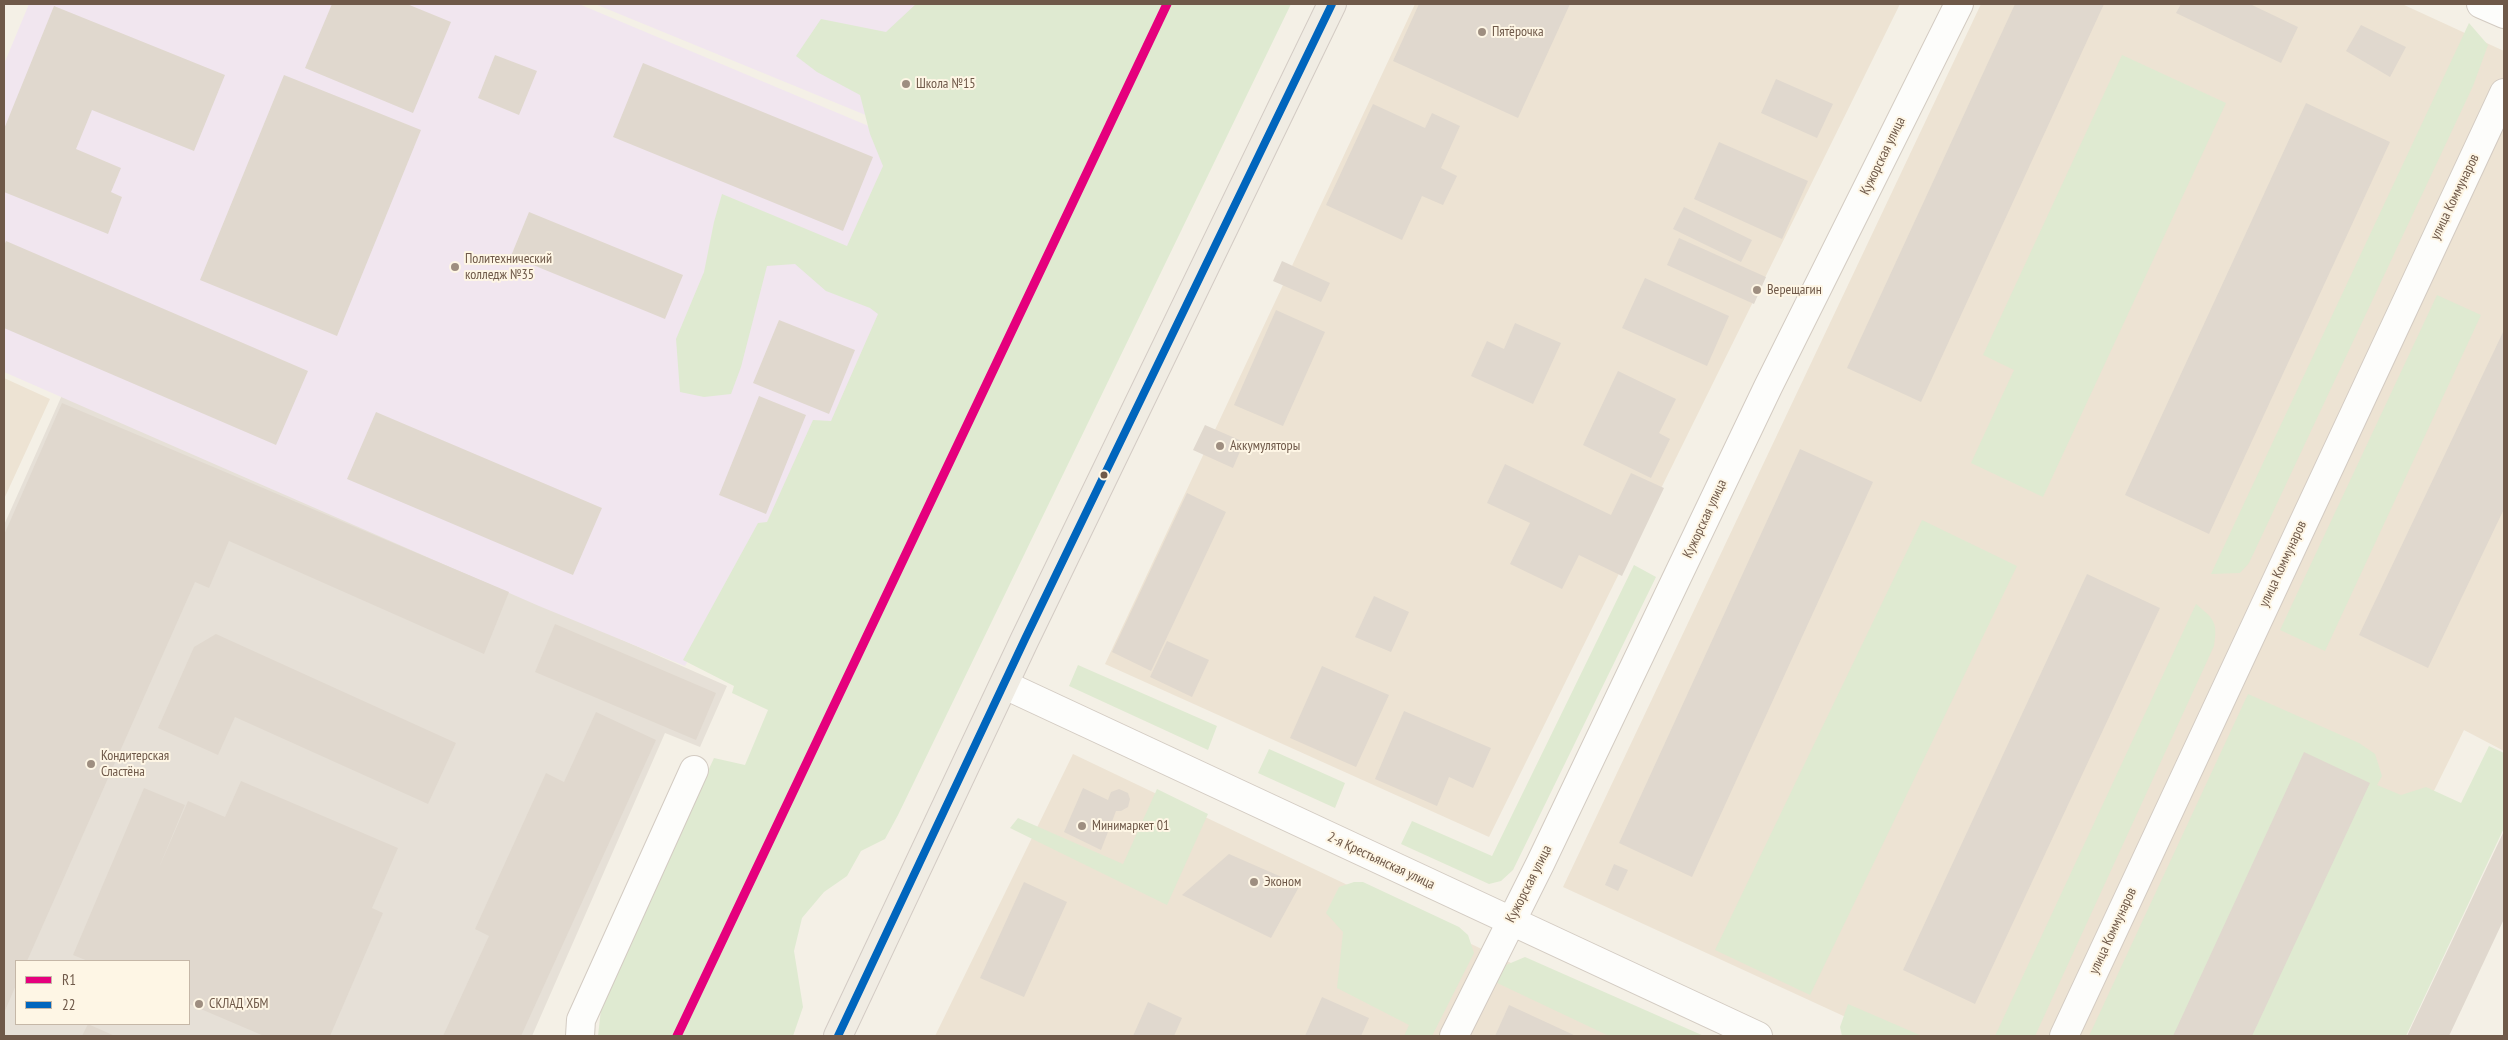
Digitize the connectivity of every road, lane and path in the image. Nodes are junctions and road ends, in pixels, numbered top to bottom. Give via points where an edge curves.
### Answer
1 (1332, 4) edge
2 (1959, 4) edge
3 (2481, 4) edge
4 (2504, 14) edge
5 (2504, 93) edge
6 (1005, 685) junction
7 (694, 770) dead end
8 (1510, 921) junction
9 (580, 1036) edge
10 (838, 1036) edge
11 (1454, 1036) edge
12 (1758, 1036) edge
13 (2064, 1036) edge

1 - 6 main road
2 - 8 street, Кужорская улица via 1768,387
3 - 4 street
5 - 13 street, улица Коммунаров
6 - 8 street, 2-я Крестьянская улица
6 - 10 main road
7 - 9 street via 581,1020
8 - 11 street, Кужорская улица
8 - 12 street, 2-я Крестьянская улица

